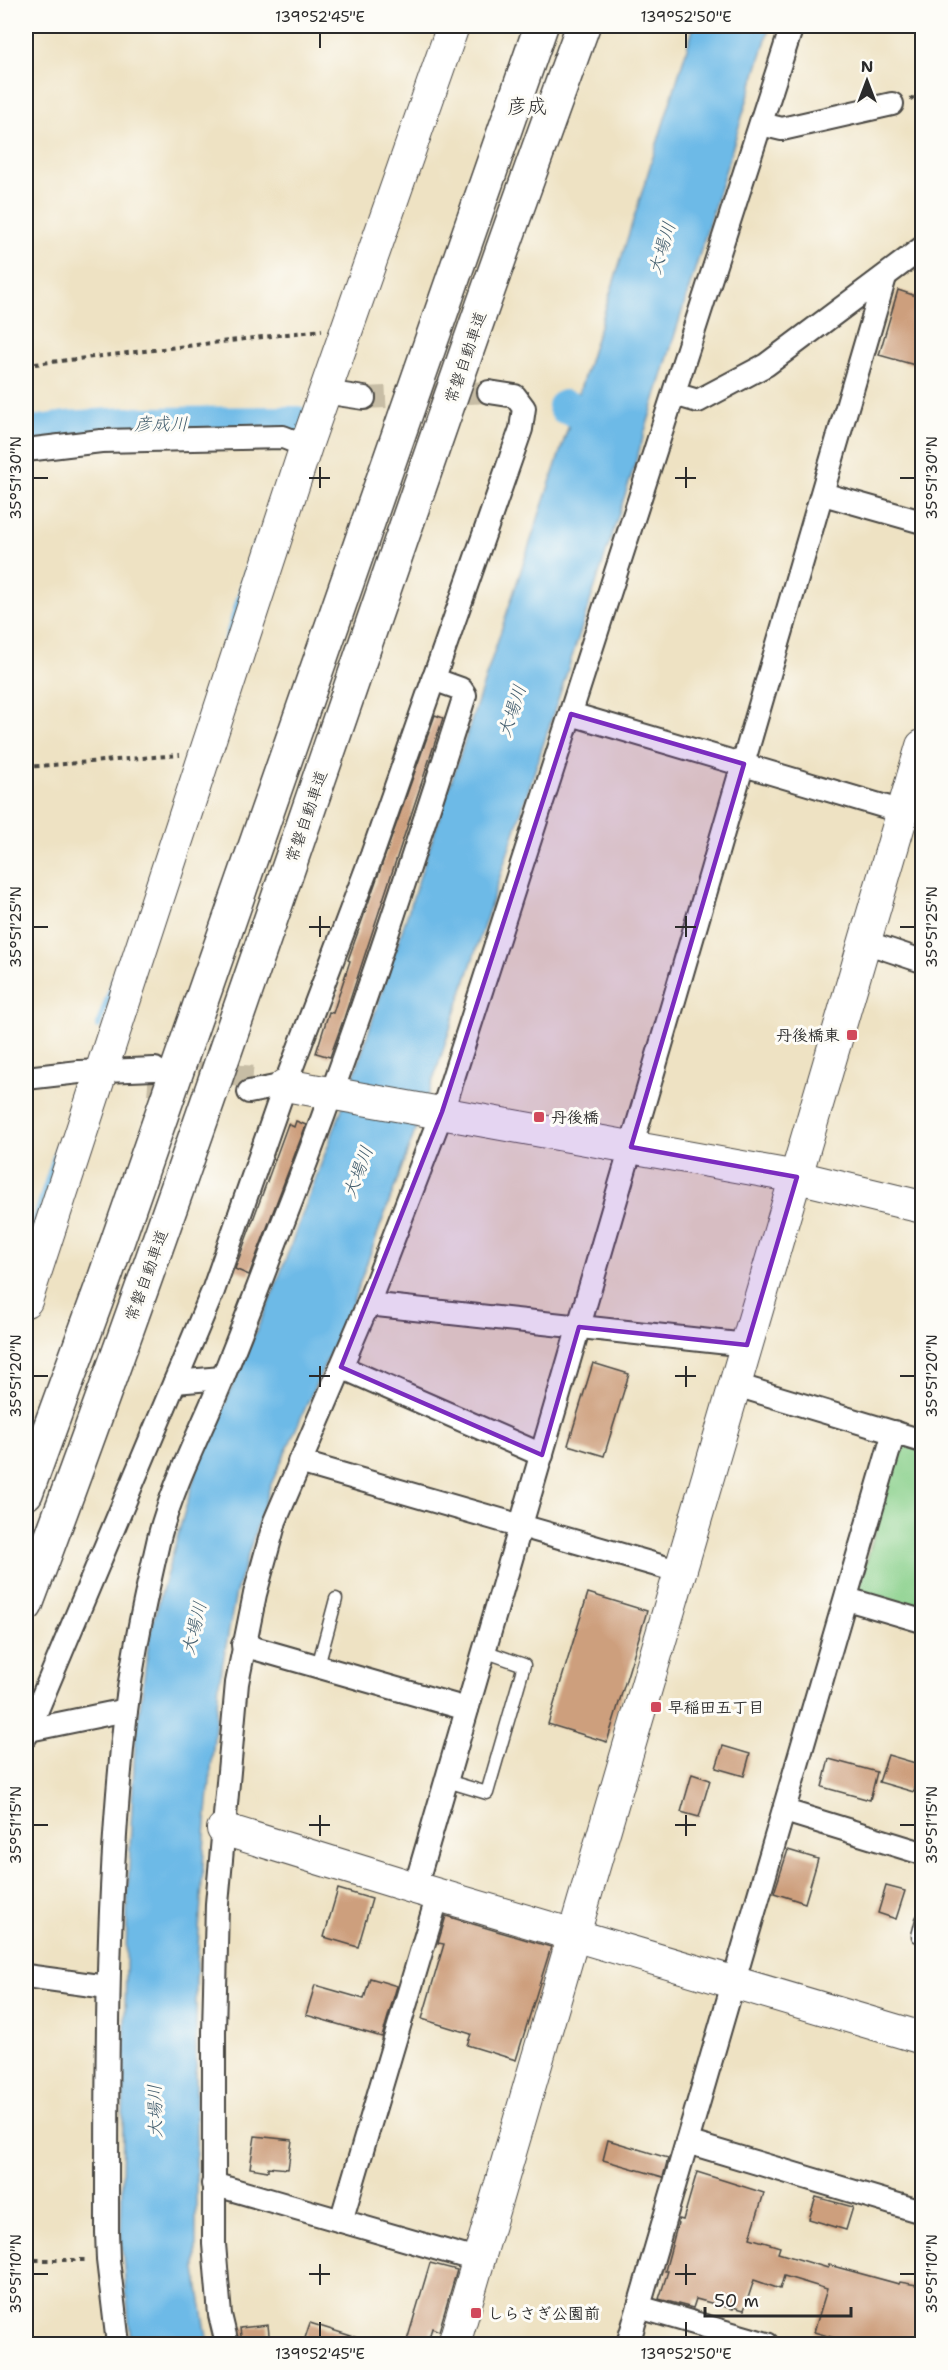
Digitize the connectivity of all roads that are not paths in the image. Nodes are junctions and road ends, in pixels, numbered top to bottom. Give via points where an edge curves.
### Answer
1 (453, 26) edge
2 (541, 26) edge
3 (583, 26) edge
4 (792, 26) edge
5 (892, 104) dead end
6 (761, 124) junction
7 (922, 248) edge
8 (885, 277) junction
9 (324, 392) junction
10 (489, 392) tunnel mouth
11 (674, 394) junction
12 (364, 398) tunnel mouth
13 (306, 446) junction
14 (26, 450) edge
15 (823, 494) junction
16 (922, 522) edge
17 (433, 679) junction
18 (571, 714) junction
19 (922, 746) edge
20 (744, 764) junction
21 (903, 812) junction
22 (866, 942) junction
23 (922, 961) edge
24 (101, 1072) junction
25 (151, 1076) tunnel mouth
26 (26, 1078) edge
27 (263, 1085) junction
28 (335, 1094) junction
29 (438, 1112) junction
30 (631, 1147) junction
31 (797, 1177) junction
32 (922, 1207) edge
33 (26, 1301) edge
34 (368, 1304) junction
35 (579, 1327) junction
36 (747, 1345) junction
37 (341, 1367) junction
38 (222, 1378) junction
39 (175, 1382) junction
40 (736, 1385) junction
41 (894, 1432) junction
42 (922, 1441) edge
43 (542, 1455) junction
44 (299, 1462) junction
45 (26, 1493) edge
46 (520, 1526) junction
47 (681, 1572) junction
48 (336, 1599) dead end
49 (847, 1599) junction
50 (26, 1605) edge
51 (922, 1621) edge
52 (243, 1645) junction
53 (484, 1651) junction
54 (318, 1666) junction
55 (466, 1709) junction
56 (126, 1710) junction
57 (27, 1733) edge
58 (447, 1781) junction
59 (785, 1811) junction
60 (223, 1829) junction
61 (922, 1853) edge
62 (426, 1892) junction
63 (922, 1920) edge
64 (575, 1934) junction
65 (922, 1937) edge
66 (26, 1976) edge
67 (734, 1982) junction
68 (107, 1988) junction
69 (922, 2038) edge
70 (687, 2142) junction
71 (213, 2184) junction
72 (922, 2212) edge
73 (341, 2221) junction
74 (480, 2261) junction
75 (639, 2307) junction
76 (753, 2343) edge
77 (118, 2344) edge
78 (227, 2344) edge
79 (458, 2344) edge
80 (628, 2344) edge

1 - 9 street
2 - 45 highway via 104,1280
3 - 50 highway, 常磐自動車道 via 203,1115
4 - 6 street
5 - 6 street via 782,129
6 - 11 street
7 - 8 street
8 - 11 street via 766,365 698,401
8 - 15 street
9 - 12 street
9 - 13 street
10 - 17 street via 515,396 524,408 521,429
11 - 18 street
13 - 14 street via 283,437 101,441
13 - 24 street
15 - 16 street
15 - 20 street
17 - 27 street via 372,855
17 - 28 street via 460,689 465,695
18 - 20 street
18 - 29 street
19 - 21 street
20 - 21 street
20 - 30 street
21 - 22 street
22 - 23 street
22 - 31 street
24 - 25 street
24 - 26 street
24 - 33 street
27 - 28 street
27 - 39 street via 213,1292
28 - 29 street
28 - 38 street
29 - 30 street
29 - 34 street
30 - 31 street
30 - 35 street
31 - 32 street
31 - 36 street
34 - 35 street
34 - 37 street
35 - 36 street
35 - 43 street
36 - 40 street
37 - 43 street
37 - 44 street
38 - 39 street
38 - 56 street via 195,1438 161,1533 136,1643
39 - 57 street
40 - 41 street
40 - 47 street
41 - 42 street
41 - 49 street
43 - 46 street
44 - 46 street
44 - 52 street via 275,1521
46 - 47 street
46 - 53 street
47 - 64 street
48 - 54 lane
49 - 51 street
49 - 59 street
52 - 54 street
52 - 60 street
53 - 55 street
53 - 58 lane via 524,1665 509,1718 487,1793
54 - 55 street
55 - 58 street
56 - 57 street
56 - 68 street via 114,1838
58 - 62 street
59 - 61 street
59 - 67 street
60 - 62 street
60 - 71 street
62 - 64 street
62 - 73 street
63 - 65 lane via 918,1936
64 - 67 street
64 - 74 street
66 - 68 street
67 - 69 street
67 - 70 street
68 - 77 street via 108,2259
70 - 72 street
70 - 75 street
71 - 73 street
71 - 78 street via 220,2315
73 - 74 street
74 - 79 street
75 - 76 street
75 - 80 street

